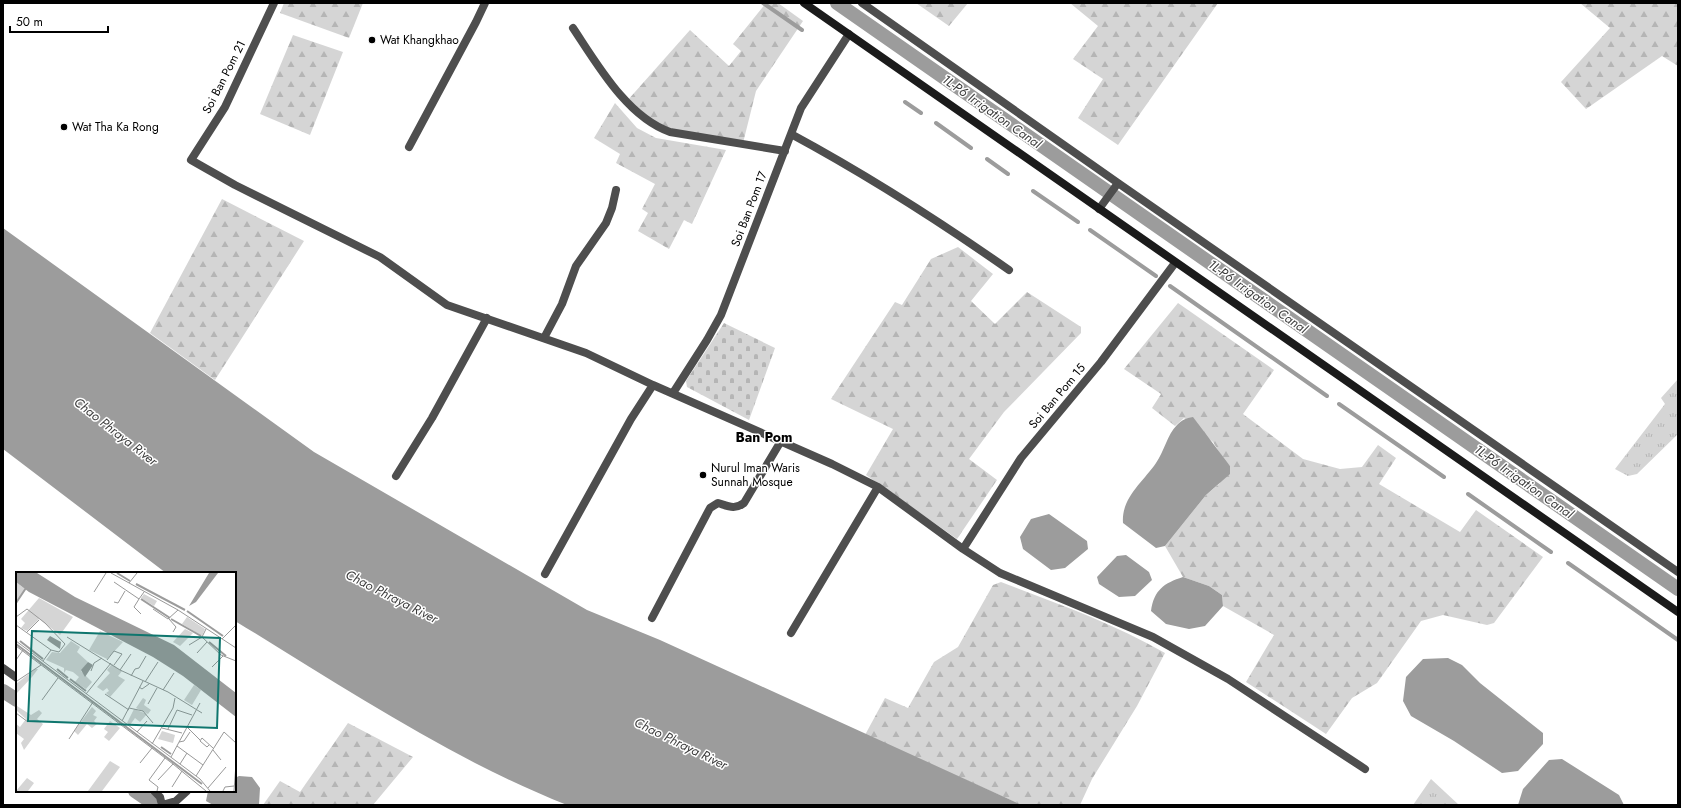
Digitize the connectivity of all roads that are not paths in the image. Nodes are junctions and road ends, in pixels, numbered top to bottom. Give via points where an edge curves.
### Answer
1 (274, 3) edge
2 (485, 3) edge
3 (804, 3) edge
4 (862, 3) edge
5 (573, 28) dead end
6 (848, 34) junction
7 (791, 134) junction
8 (409, 147) dead end
9 (785, 151) junction
10 (1115, 186) junction
11 (616, 190) dead end
12 (1099, 209) junction
13 (1175, 263) junction
14 (1009, 270) dead end
15 (487, 318) junction
16 (544, 338) junction
17 (653, 385) junction
18 (673, 394) junction
19 (781, 441) junction
20 (396, 476) dead end
21 (878, 487) junction
22 (963, 549) junction
23 (1678, 572) edge
24 (545, 574) dead end
25 (1678, 612) edge
26 (652, 618) dead end
27 (791, 633) dead end
28 (3, 668) edge
29 (16, 677) edge
30 (1365, 769) dead end
31 (155, 792) edge
32 (186, 792) edge
33 (162, 805) edge

1 - 15 street, Soi Ban Pom 21 via 225,107 191,160 235,185 380,257 447,305
2 - 8 street
3 - 6 main road
4 - 10 street
5 - 9 street via 609,83 658,128
6 - 7 street, Soi Ban Pom 17 via 801,108
6 - 12 main road
7 - 9 street, Soi Ban Pom 17
7 - 14 street via 858,170 938,220
9 - 18 street, Soi Ban Pom 17 via 720,315
10 - 12 street
10 - 23 street
11 - 16 street via 606,223 576,266 562,304
12 - 13 main road
13 - 22 street, Soi Ban Pom 15 via 1101,362 1021,458
13 - 25 main road
15 - 16 street
15 - 20 street via 447,392
16 - 17 street via 586,353
17 - 18 street
17 - 24 street via 631,419
18 - 19 street
19 - 21 street
19 - 26 street via 744,503 733,508 718,503 710,508
21 - 22 street
21 - 27 street
22 - 30 street via 1000,572 1153,637 1228,678
28 - 29 street
31 - 33 street via 160,797
32 - 33 street via 176,801

